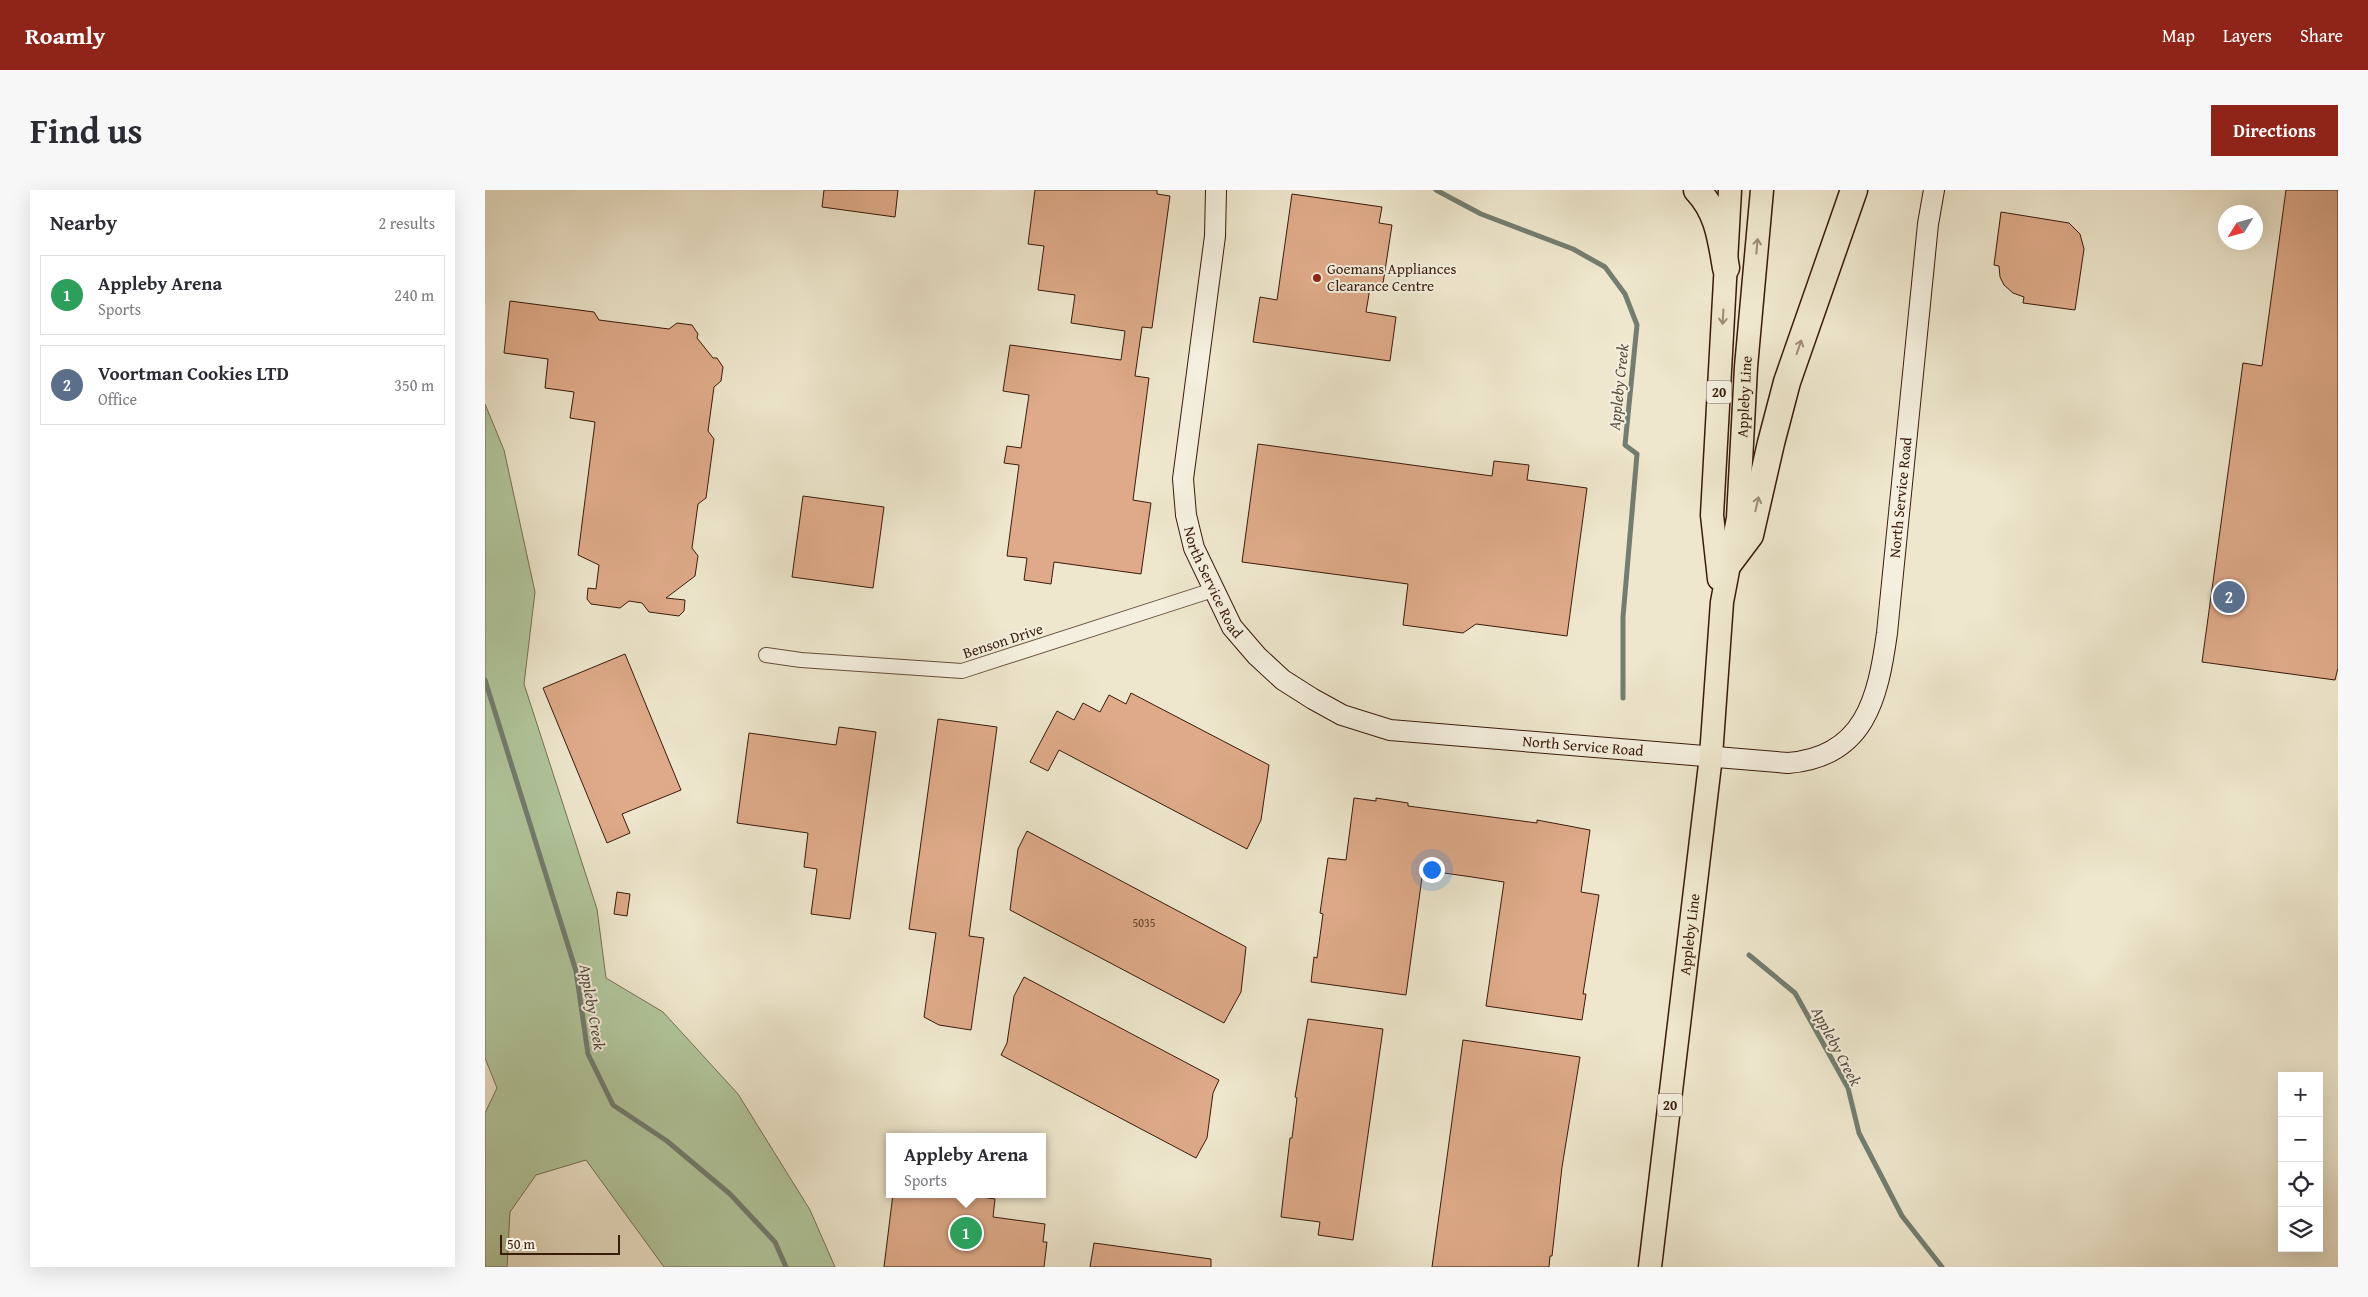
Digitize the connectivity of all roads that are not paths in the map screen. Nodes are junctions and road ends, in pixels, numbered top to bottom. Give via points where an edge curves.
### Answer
1 (1216, 190) edge
2 (1697, 190) edge
3 (1730, 190) edge
4 (1762, 190) edge
5 (1854, 190) edge
6 (1934, 190) edge
7 (1726, 268) junction
8 (1729, 562) junction
9 (1213, 590) junction
10 (1722, 602) junction
11 (766, 655) dead end
12 (1711, 756) junction
13 (1650, 1267) edge

1 - 9 street, North Service Road via 1215,236 1183,479 1194,548
2 - 7 highway via 1714,214
3 - 7 main road, Appleby Line / 20
8 -> 4 main road, Appleby Line / 20 via 1738,518 1746,367
8 -> 5 highway via 1750,535 1787,382
6 - 12 street, North Service Road via 1887,633 1881,675 1868,715 1843,744 1827,755 1807,762 1788,764
7 -> 10 main road, Appleby Line / 20 via 1712,515
8 - 10 main road, Appleby Line / 20
9 - 11 street, Benson Drive via 962,672
9 - 12 street, North Service Road via 1232,626 1257,656 1283,680 1342,715 1390,730
10 - 12 main road, Appleby Line / 20
12 - 13 main road, Appleby Line / 20

